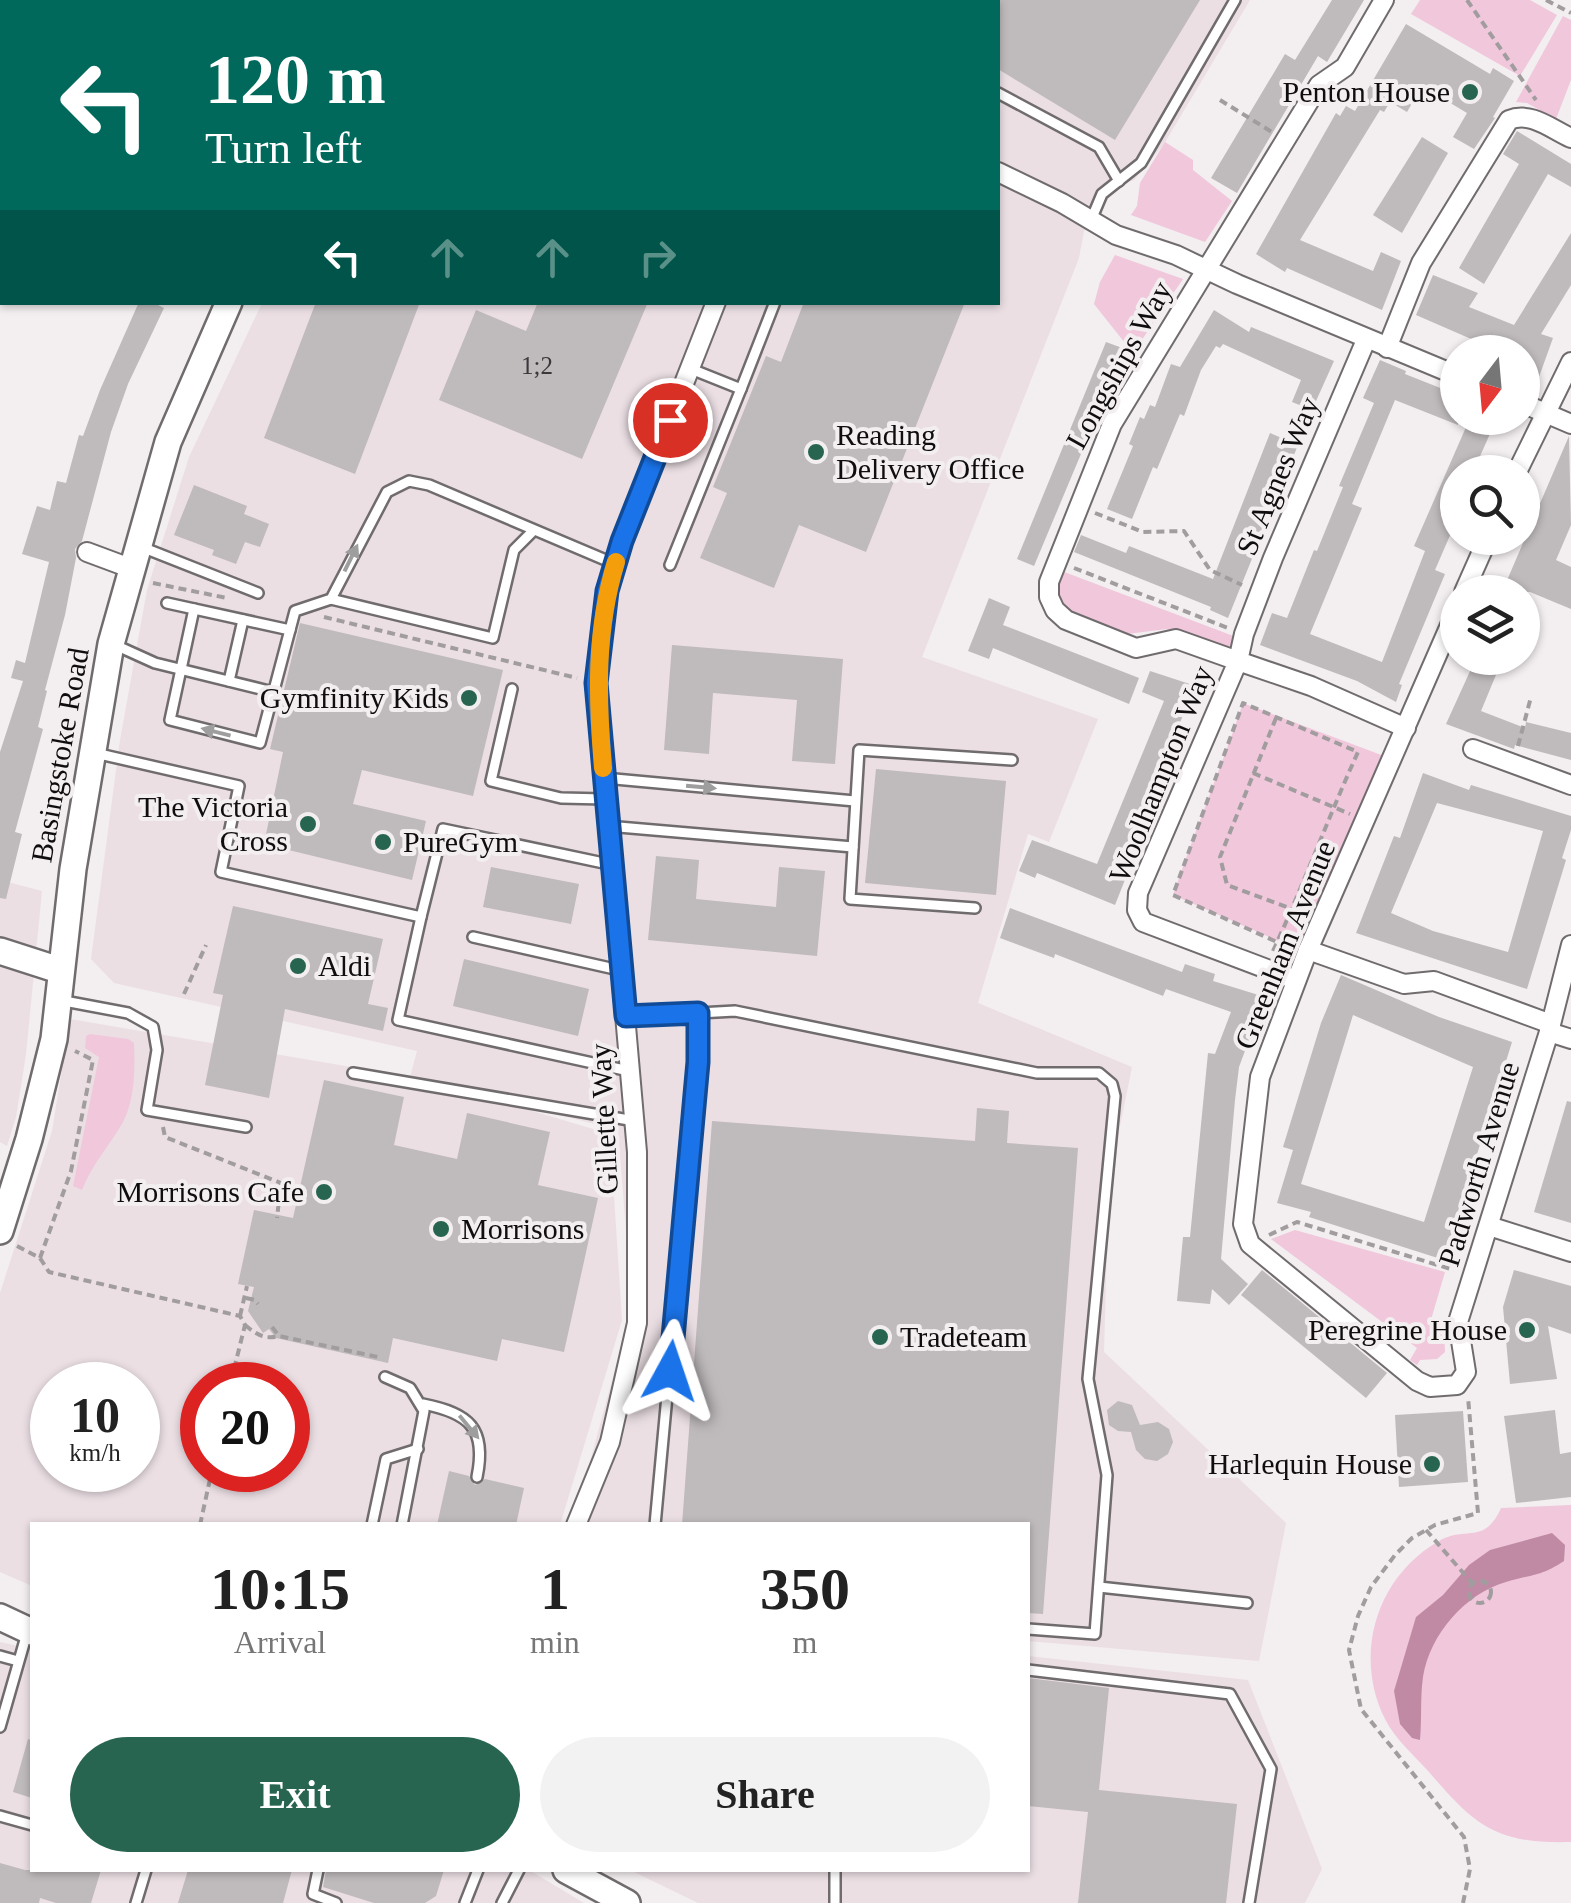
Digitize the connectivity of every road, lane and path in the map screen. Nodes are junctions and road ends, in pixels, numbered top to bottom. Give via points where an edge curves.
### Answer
1 (1235, 0) edge
2 (1384, 0) edge
3 (1467, 0) edge
4 (1546, 0) edge
5 (1571, 13) edge
6 (1000, 94) edge
7 (1220, 100) dead end
8 (1538, 103) dead end
9 (1570, 133) edge
10 (1285, 139) junction
11 (1000, 173) edge
12 (1119, 180) junction
13 (1091, 220) junction
14 (1204, 270) junction
15 (228, 305) edge
16 (715, 305) edge
17 (775, 305) edge
18 (1366, 340) junction
19 (1387, 348) junction
20 (1571, 362) edge
21 (691, 369) junction
22 (1440, 369) edge
23 (741, 389) junction
24 (1540, 410) edge
25 (1544, 412) junction
26 (1571, 424) edge
27 (1525, 455) edge
28 (1078, 506) junction
29 (532, 531) junction
30 (87, 552) dead end
31 (1055, 560) junction
32 (132, 564) junction
33 (615, 564) junction
34 (670, 565) dead end
35 (258, 593) dead end
36 (1260, 594) junction
37 (331, 599) junction
38 (239, 600) dead end
39 (167, 602) dead end
40 (194, 609) junction
41 (295, 611) junction
42 (243, 620) junction
43 (290, 630) junction
44 (1244, 634) junction
45 (111, 644) junction
46 (1440, 649) edge
47 (1238, 661) junction
48 (183, 670) junction
49 (229, 682) junction
50 (596, 683) junction
51 (512, 690) dead end
52 (272, 692) junction
53 (1532, 697) dead end
54 (1276, 718) junction
55 (1406, 728) junction
56 (1473, 749) dead end
57 (93, 752) junction
58 (1012, 760) dead end
59 (1513, 764) junction
60 (1254, 773) junction
61 (604, 778) junction
62 (1571, 785) edge
63 (605, 799) junction
64 (855, 801) junction
65 (1333, 808) junction
66 (607, 826) junction
67 (853, 847) junction
68 (613, 864) junction
69 (976, 908) dead end
70 (1292, 908) junction
71 (421, 917) junction
72 (473, 937) dead end
73 (1277, 942) junction
74 (206, 944) dead end
75 (1571, 945) edge
76 (1308, 950) junction
77 (0, 951) edge
78 (1265, 969) junction
79 (59, 970) junction
80 (622, 970) junction
81 (1296, 980) junction
82 (184, 994) dead end
83 (57, 1000) junction
84 (698, 1013) junction
85 (626, 1016) junction
86 (1550, 1028) junction
87 (1571, 1039) edge
88 (72, 1049) dead end
89 (631, 1072) junction
90 (353, 1073) dead end
91 (635, 1121) junction
92 (246, 1127) dead end
93 (163, 1128) dead end
94 (277, 1218) dead end
95 (1489, 1226) junction
96 (7, 1237) edge
97 (1250, 1244) junction
98 (1571, 1252) edge
99 (40, 1258) junction
100 (1473, 1276) junction
101 (247, 1286) dead end
102 (244, 1297) junction
103 (258, 1304) dead end
104 (240, 1316) junction
105 (246, 1325) junction
106 (272, 1327) dead end
107 (279, 1336) junction
108 (378, 1356) dead end
109 (236, 1362) edge
110 (1466, 1372) junction
111 (385, 1377) dead end
112 (422, 1404) junction
113 (418, 1449) junction
114 (476, 1477) dead end
115 (207, 1492) edge
116 (201, 1522) edge
117 (373, 1522) edge
118 (403, 1522) edge
119 (577, 1522) edge
120 (656, 1522) edge
121 (1426, 1530) junction
122 (1472, 1584) junction
123 (1099, 1587) junction
124 (1247, 1603) dead end
125 (0, 1616) edge
126 (1030, 1629) edge
127 (30, 1631) edge
128 (0, 1656) edge
129 (18, 1661) junction
130 (1030, 1670) edge
131 (0, 1727) edge
132 (0, 1816) edge
133 (30, 1824) edge
134 (145, 1872) edge
135 (318, 1872) edge
136 (477, 1872) edge
137 (517, 1872) edge
138 (570, 1872) edge
139 (835, 1872) edge
140 (136, 1903) edge
141 (336, 1903) edge
142 (465, 1903) edge
143 (502, 1903) edge
144 (626, 1903) edge
145 (835, 1903) edge
146 (1249, 1903) edge
147 (1463, 1903) edge

1 - 12 lane via 1141,163
2 - 10 street, Longships Way via 1345,67 1318,85
3 - 8 path
4 - 5 path
6 - 12 lane via 1099,147
7 - 10 path
9 - 19 street via 1531,118 1509,120 1421,263
10 - 14 street, Longships Way
11 - 13 street
12 - 13 lane via 1102,194
13 - 14 street
14 - 18 street
14 - 28 street, Longships Way via 1112,424
15 - 32 main road, Basingstoke Road via 168,442
16 - 21 street, Gillette Way
17 - 23 lane
18 - 19 street
18 - 36 street, St Agnes Way
19 - 22 street
20 - 25 street
21 - 23 lane
21 - 33 street, Gillette Way
23 - 34 lane
24 - 25 street
25 - 26 street
25 - 27 street
28 - 31 street, Longships Way
28 - 36 path via 1143,532 1184,531 1210,570
29 - 33 lane
37 -> 29 lane via 388,492 409,481
29 - 37 lane via 514,550 493,638
30 - 32 street
31 - 44 path
31 - 47 street, Longships Way via 1049,597 1066,620 1136,648 1176,639
32 - 35 lane
32 - 38 path
32 - 45 main road, Basingstoke Road
33 - 50 street, Gillette Way
36 - 44 street, St Agnes Way
37 - 41 lane
39 - 40 lane
40 - 42 lane
40 - 48 lane
41 - 43 lane
41 - 50 path
42 - 43 lane
42 - 49 lane
43 - 52 lane
44 - 47 street, St Agnes Way
45 - 48 lane
45 - 57 main road, Basingstoke Road
46 - 55 street, Greenham Avenue
47 - 55 street, Longships Way
47 - 78 street, Woolhampton Way via 1138,893 1137,910 1143,922
48 - 49 lane
52 -> 48 lane via 260,742 188,725 170,720
49 - 52 lane
50 - 61 street, Gillette Way
51 - 63 lane via 491,782 561,798
53 - 59 path
54 - 60 path
54 - 65 path via 1358,752
54 - 73 path via 1243,702 1173,895
55 - 76 street, Greenham Avenue
56 - 59 street
57 - 71 lane via 239,786 221,872
57 - 79 main road, Basingstoke Road
58 - 64 lane via 859,750
59 - 62 street
60 - 65 path
60 - 70 path via 1220,857 1228,885
61 - 63 street, Gillette Way
61 -> 64 lane
63 - 66 street, Gillette Way
64 - 67 lane
65 - 70 path
66 - 67 lane
66 - 68 street, Gillette Way
67 - 69 lane via 850,899
68 - 71 lane via 443,829
68 - 80 street, Gillette Way
70 - 73 path
71 - 89 lane via 398,1020
72 - 80 lane
73 - 78 path
74 - 82 path
75 - 86 street, Padworth Avenue
76 - 81 street, Greenham Avenue
76 - 86 street via 1404,984 1434,981
77 - 79 main road
78 - 81 street, Woolhampton Way
79 - 83 main road, Basingstoke Road
80 - 85 street, Gillette Way
81 - 97 street, Greenham Avenue via 1260,1077 1243,1224
83 - 92 lane via 128,1012 152,1027 156,1050 147,1110
83 - 96 main road, Basingstoke Road via 54,1039
84 - 85 lane
84 - 120 lane
84 - 123 lane via 735,1011 1037,1073 1098,1073 1112,1084 1088,1379 1106,1476
85 - 89 street, Gillette Way
86 - 87 street
86 - 95 street, Padworth Avenue
88 - 99 path via 93,1060 71,1172
89 - 91 street, Gillette Way
90 - 91 lane
91 - 119 street, Gillette Way via 636,1322 610,1442
93 - 94 path via 165,1137 281,1182
95 - 98 street
95 - 100 street, Padworth Avenue
96 - 99 path
97 - 100 path via 1297,1222
97 - 110 street via 1417,1380 1445,1387 1457,1385
99 - 104 path via 49,1272
100 - 110 street, Padworth Avenue via 1458,1322
101 - 102 path
102 - 103 path
102 - 104 path
104 - 105 path
105 - 107 path via 256,1335
105 - 109 path
106 - 107 path
107 - 108 path
110 - 121 path via 1478,1513
111 - 112 lane via 404,1383
112 - 113 lane
112 -> 114 lane via 453,1410 477,1432
113 - 117 lane via 386,1459
113 - 118 lane
115 - 116 path
121 - 122 path
121 - 147 path via 1372,1587 1349,1650 1361,1708 1464,1837 1470,1869
122 - 122 path via 1474,1602 1487,1601 1489,1585
123 - 124 lane
123 - 126 lane via 1095,1634
125 - 127 main road
127 - 129 lane
128 - 129 lane
129 - 131 lane
130 - 146 lane via 1230,1694 1271,1770
132 - 133 lane
134 - 140 lane
135 - 141 lane via 313,1894
136 - 142 lane
137 - 143 lane
138 - 144 main road
139 - 145 lane

